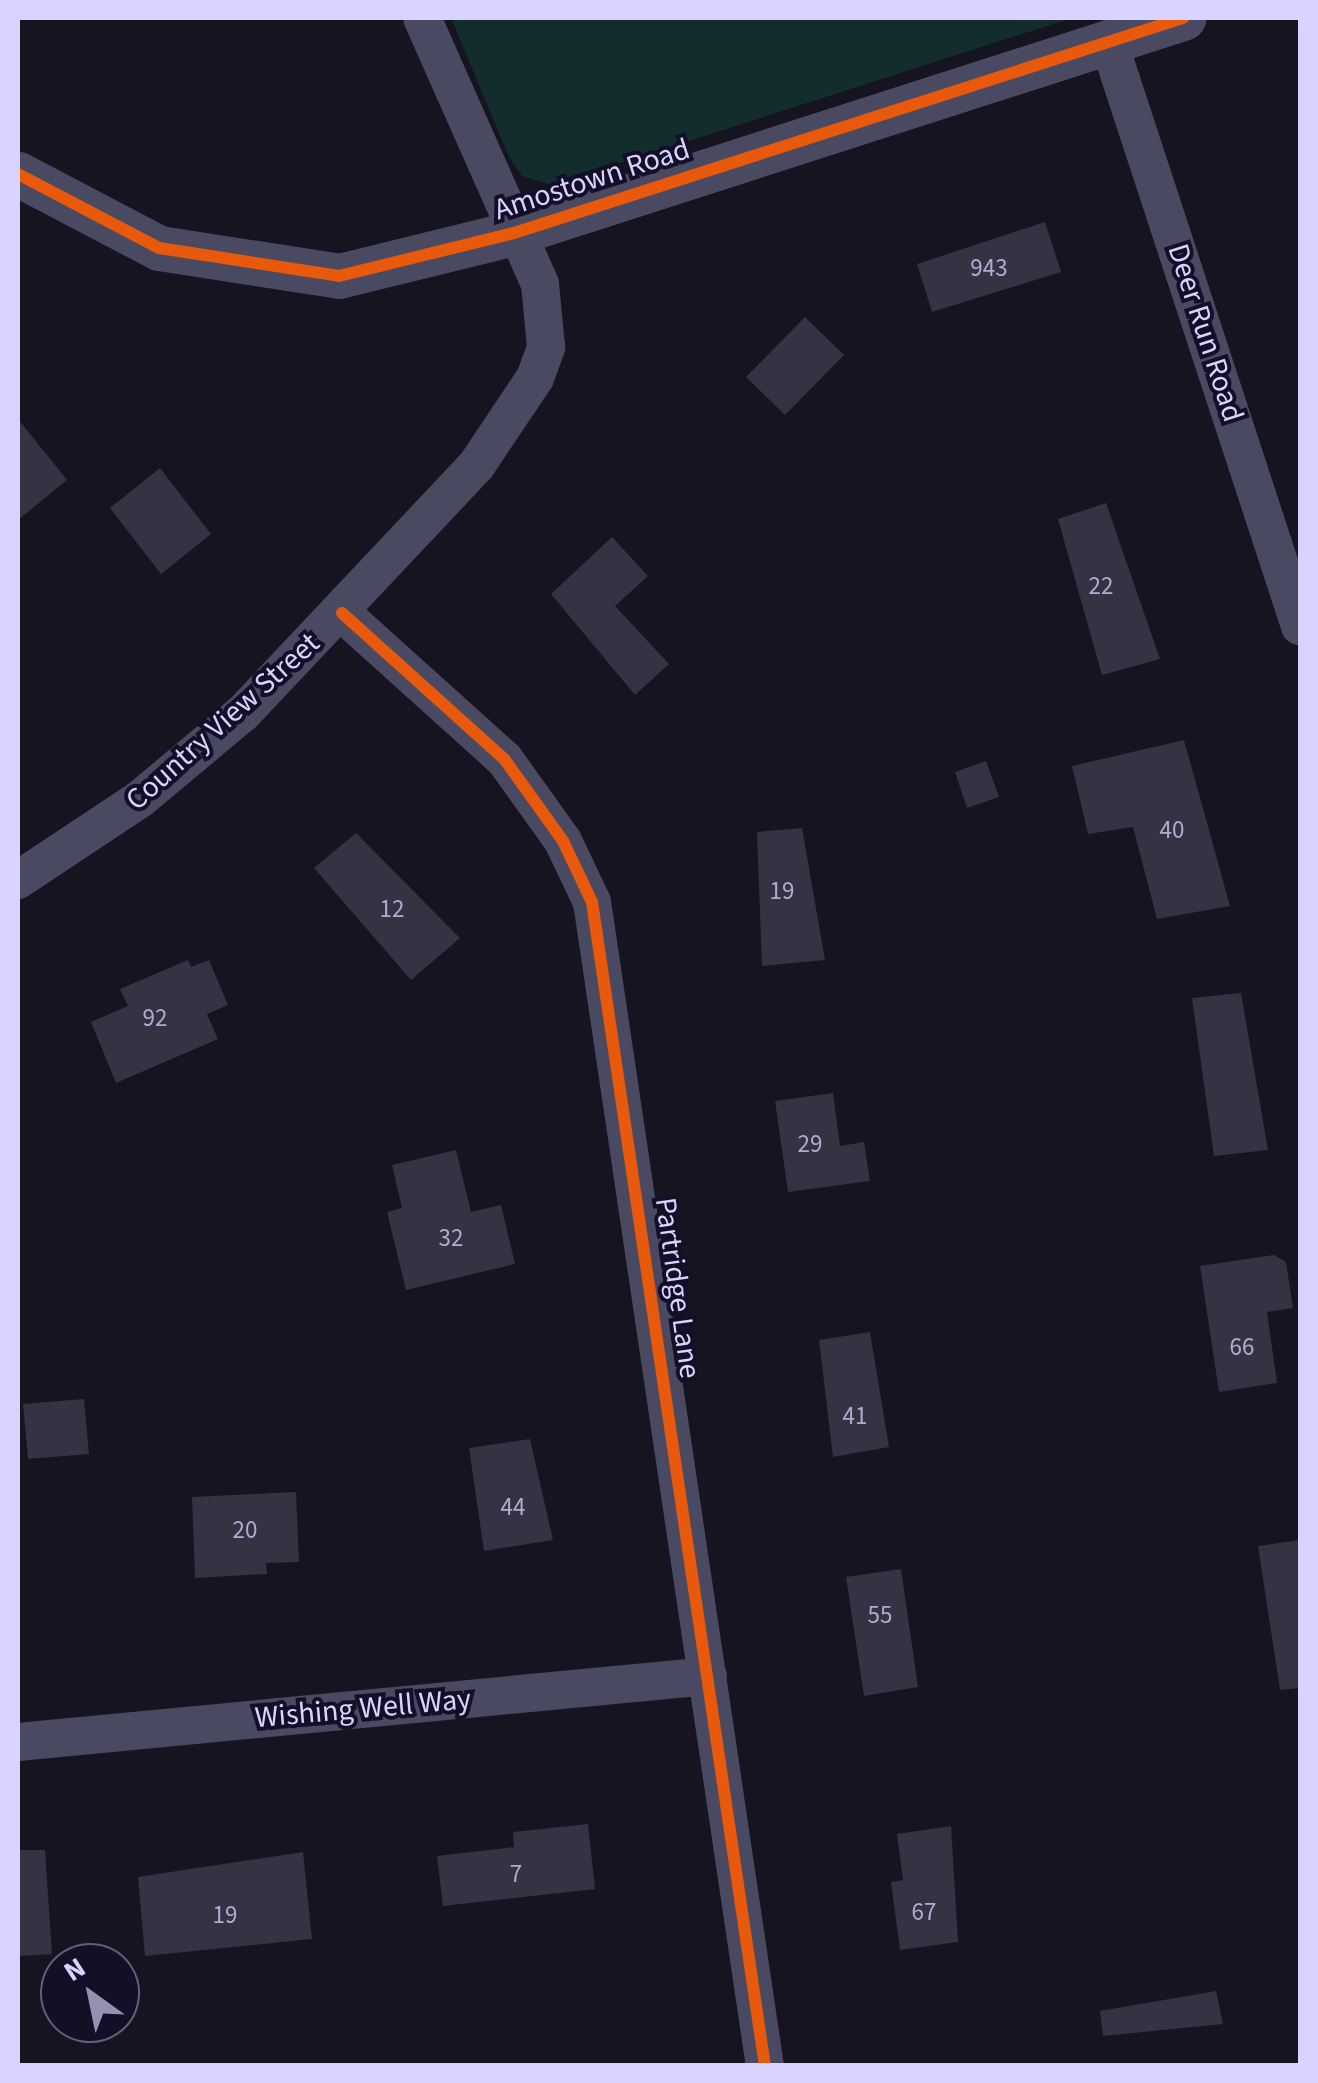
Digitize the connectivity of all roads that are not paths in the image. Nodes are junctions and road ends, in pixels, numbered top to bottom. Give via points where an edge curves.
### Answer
1 (422, 18) edge
2 (1184, 18) edge
3 (1108, 40) junction
4 (18, 174) edge
5 (514, 233) junction
6 (342, 613) junction
7 (1300, 626) edge
8 (18, 880) edge
9 (708, 1676) junction
10 (18, 1742) edge
11 (765, 2066) edge

1 - 5 street, Country View Street
2 - 3 street, Amostown Road
3 - 5 street, Amostown Road
3 - 7 street, Deer Run Road
4 - 5 street, Amostown Road via 159,248 340,276
5 - 6 street, Country View Street via 546,304 535,378 500,438
6 - 8 street, Country View Street via 188,760
6 - 9 street, Partridge Lane via 505,760 564,841 592,902
9 - 10 street, Wishing Well Way
9 - 11 street, Partridge Lane

